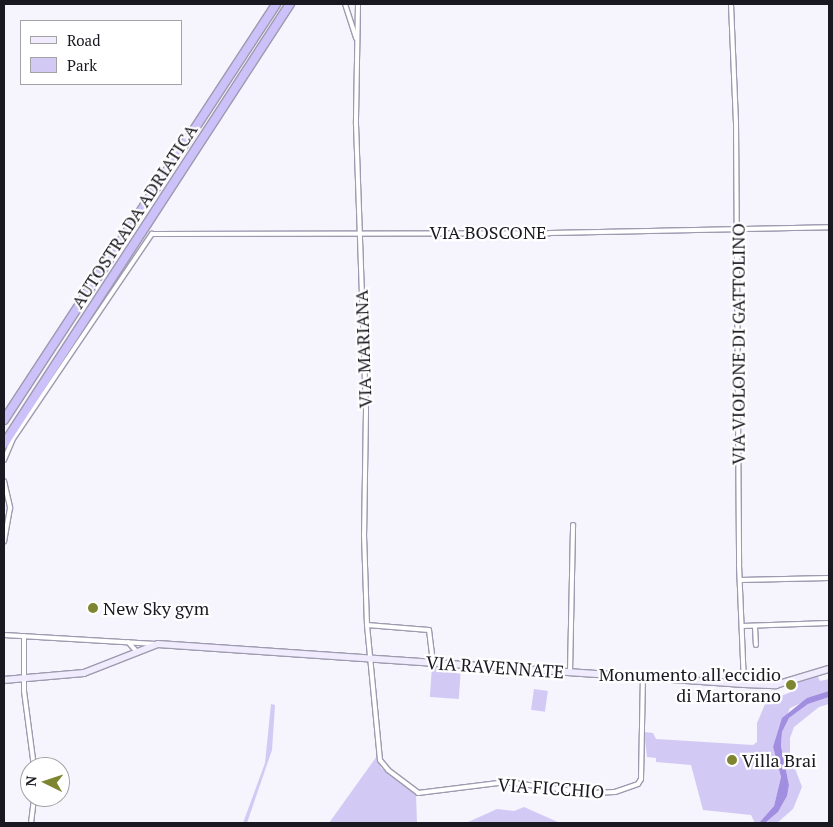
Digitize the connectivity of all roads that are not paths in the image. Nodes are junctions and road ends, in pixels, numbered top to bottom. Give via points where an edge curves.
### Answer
1 (276, 4) edge
2 (290, 4) edge
3 (345, 4) edge
4 (358, 4) edge
5 (731, 4) edge
6 (357, 40) junction
7 (829, 227) edge
8 (737, 228) junction
9 (360, 232) junction
10 (4, 420) edge
11 (4, 444) edge
12 (4, 460) edge
13 (4, 481) edge
14 (574, 525) dead end
15 (4, 541) edge
16 (829, 578) edge
17 (740, 580) junction
18 (829, 623) edge
19 (367, 625) junction
20 (742, 626) junction
21 (755, 626) junction
22 (4, 635) edge
23 (24, 636) junction
24 (128, 642) junction
25 (158, 644) junction
26 (756, 645) dead end
27 (136, 651) junction
28 (370, 659) junction
29 (433, 663) junction
30 (829, 669) edge
31 (570, 672) junction
32 (643, 677) junction
33 (23, 679) junction
34 (4, 680) edge
35 (744, 684) junction
36 (33, 757) edge
37 (33, 807) edge
38 (31, 823) edge

1 - 10 highway, AUTOSTRADA ADRIATICA
2 - 11 highway, AUTOSTRADA ADRIATICA
3 - 6 street, VIA MARIANA
4 - 6 street, VIA MARIANA
5 - 8 street, VIA VIOLONE DI GATTOLINO
6 - 9 street, VIA MARIANA
7 - 8 street, VIA BOSCONE
8 - 9 street, VIA BOSCONE via 550,233
8 - 17 street, VIA VIOLONE DI GATTOLINO
9 - 12 street, VIA BOSCONE via 160,233 147,238 13,439
9 - 19 street, VIA MARIANA via 366,411 364,535
13 - 15 street via 10,508
14 - 31 street
16 - 17 street
17 - 20 street, VIA VIOLONE DI GATTOLINO
18 - 21 street
19 - 28 street, VIA MARIANA
19 - 29 street via 429,630
20 - 21 street
20 - 35 street, VIA VIOLONE DI GATTOLINO
21 - 26 street
22 - 23 street, VIA RAVENNATE
23 - 24 street, VIA RAVENNATE
23 - 33 street
24 - 25 street, VIA RAVENNATE
24 - 27 street
25 - 27 main road, VIA RAVENNATE
25 - 28 main road, VIA RAVENNATE
27 - 33 main road, VIA RAVENNATE via 84,672
28 - 29 main road, VIA RAVENNATE
28 - 32 street, VIA FICCHIO via 380,760 418,793 506,782 604,794 638,784 642,772
29 - 31 main road, VIA RAVENNATE
30 - 35 main road, VIA RAVENNATE via 776,684
31 - 32 main road, VIA RAVENNATE
32 - 35 main road, VIA RAVENNATE
33 - 34 main road, VIA RAVENNATE
33 - 36 street
37 - 38 street

